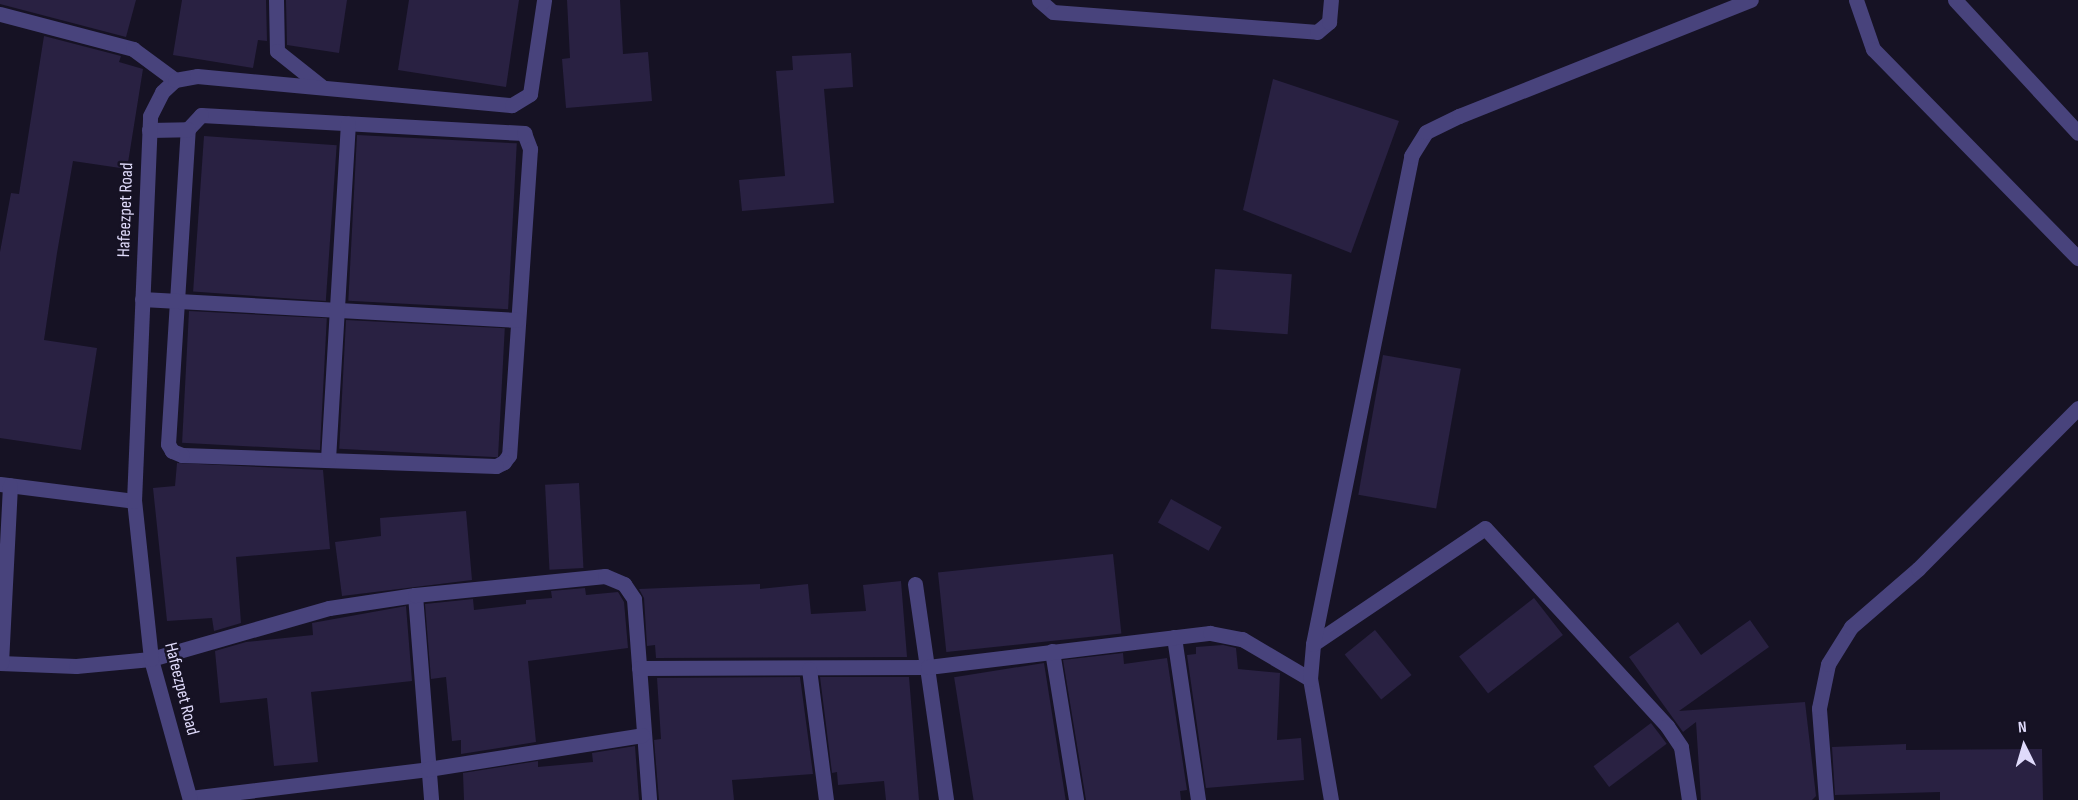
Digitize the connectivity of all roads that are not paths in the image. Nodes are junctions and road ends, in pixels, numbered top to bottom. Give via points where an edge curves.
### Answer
1 (276, 0) edge
2 (544, 0) edge
3 (1039, 0) edge
4 (1331, 0) edge
5 (1751, 0) edge
6 (1856, 0) edge
7 (1954, 0) edge
8 (0, 14) edge
9 (175, 80) junction
10 (321, 86) junction
11 (348, 124) junction
12 (188, 129) junction
13 (149, 130) junction
14 (2078, 133) edge
15 (2078, 258) edge
16 (142, 299) junction
17 (176, 301) junction
18 (338, 312) junction
19 (518, 320) junction
20 (2078, 408) edge
21 (328, 459) junction
22 (5, 485) edge
23 (134, 501) junction
24 (915, 584) dead end
25 (415, 595) junction
26 (1174, 637) junction
27 (1313, 644) junction
28 (1052, 651) junction
29 (151, 659) junction
30 (0, 663) edge
31 (928, 667) junction
32 (639, 668) junction
33 (809, 669) junction
34 (1310, 679) junction
35 (642, 735) junction
36 (428, 769) junction
37 (190, 799) edge
38 (431, 800) edge
39 (649, 800) edge
40 (826, 800) edge
41 (946, 800) edge
42 (1076, 800) edge
43 (1198, 800) edge
44 (1331, 800) edge
45 (1689, 800) edge
46 (1826, 800) edge

1 - 10 street via 277,51
2 - 10 street via 530,94 512,105
3 - 4 street via 1053,12 1317,32 1329,22
5 - 27 street via 1426,132 1411,156
6 - 15 street via 1873,49
7 - 14 street
8 - 9 street via 133,49
9 - 10 street via 197,76
9 - 13 street, Hafeezpet Road via 154,108
11 - 12 street via 201,115
11 - 18 street
11 - 19 street via 524,133 530,149
12 - 13 street
12 - 17 street
13 - 16 street, Hafeezpet Road
16 - 17 street
16 - 23 street, Hafeezpet Road
17 - 18 street
17 - 21 street via 168,444 172,451 182,455
18 - 19 street
18 - 21 street
19 - 21 street via 509,455 504,462 496,466
20 - 46 street via 1918,569 1851,627 1828,664 1819,708
22 - 23 street
22 - 30 street
23 - 29 street, Hafeezpet Road
24 - 31 street
25 - 29 street via 329,608
25 - 32 street via 605,576 624,584 634,599
25 - 36 street
26 - 28 street
26 - 34 street via 1209,633 1242,639
26 - 43 street
27 - 34 street
27 - 45 street via 1485,528 1667,726 1682,747
28 - 31 street
28 - 42 street
29 - 30 street via 76,666
29 - 37 street, Hafeezpet Road
31 - 33 street
31 - 41 street
32 - 33 street
32 - 35 street
33 - 40 street
34 - 44 street
35 - 36 street
35 - 39 street
36 - 37 street
36 - 38 street

